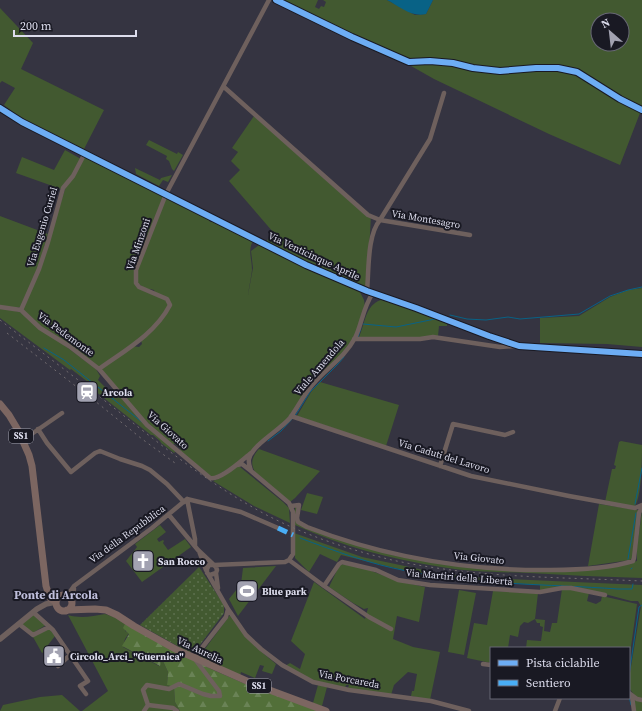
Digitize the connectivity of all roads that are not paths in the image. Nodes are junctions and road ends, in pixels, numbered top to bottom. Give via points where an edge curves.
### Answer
1 (269, 0) edge
2 (224, 87) junction
3 (444, 94) dead end
4 (0, 108) edge
5 (85, 153) junction
6 (166, 194) junction
7 (380, 220) junction
8 (470, 235) dead end
9 (367, 291) junction
10 (373, 293) junction
11 (0, 307) edge
12 (21, 310) junction
13 (357, 339) junction
14 (519, 346) junction
15 (642, 354) edge
16 (99, 369) junction
17 (0, 404) edge
18 (62, 413) dead end
19 (294, 417) junction
20 (38, 429) junction
21 (513, 432) dead end
22 (23, 440) junction
23 (253, 452) junction
24 (235, 465) junction
25 (440, 466) junction
26 (251, 471) junction
27 (186, 501) junction
28 (291, 506) junction
29 (642, 506) edge
30 (169, 515) junction
31 (278, 528) dead end
32 (195, 545) junction
33 (198, 550) junction
34 (289, 560) junction
35 (213, 565) junction
36 (228, 565) junction
37 (208, 572) junction
38 (216, 572) junction
39 (324, 586) junction
40 (48, 593) junction
41 (220, 593) junction
42 (605, 595) dead end
43 (70, 600) junction
44 (57, 602) junction
45 (42, 606) junction
46 (84, 609) junction
47 (228, 609) junction
48 (67, 610) junction
49 (33, 612) junction
50 (19, 624) junction
51 (49, 627) junction
52 (391, 629) dead end
53 (0, 639) edge
54 (70, 655) junction
55 (194, 658) junction
56 (483, 664) dead end
57 (490, 665) edge
58 (58, 666) dead end
59 (86, 694) dead end
60 (635, 697) edge
61 (560, 699) edge
62 (148, 704) junction
63 (144, 711) edge
64 (177, 711) edge
65 (326, 711) edge
66 (469, 711) edge
67 (555, 711) edge
68 (634, 711) edge

1 - 2 street
2 - 6 street
2 - 7 street via 368,215
3 - 7 street via 430,139
4 - 5 street, Via Venticinque Aprile via 22,122
5 - 6 street, Via Venticinque Aprile
5 - 12 street, Via Eugenio Curiel via 73,176 63,188 39,269
6 - 9 street, Via Venticinque Aprile via 306,265
6 - 16 street, Via Minzoni via 136,270 136,283 139,287 167,299 170,305 166,314 143,338
7 - 8 street, Via Montesagro
7 - 9 street, Via Montesagro via 371,242
9 - 10 street, Via Venticinque Aprile
10 - 13 street, Viale Amendola via 368,301
10 - 14 street, Via Venticinque Aprile
11 - 12 street
12 - 16 street, Via Pedemonte via 40,328
13 - 14 street via 433,337 500,347
13 - 19 street, Viale Amendola via 308,390
14 - 15 street, Via Venticinque Aprile
16 - 24 street, Via Giovato via 147,425 206,476 215,478
17 - 22 main road, SS1
18 - 20 street
19 - 23 street, Viale Amendola
19 - 25 street, Via Caduti del Lavoro
20 - 22 street
20 - 27 street via 71,472 98,451 102,451 150,470
21 - 25 street via 505,435 453,424
22 - 40 main road, SS1 via 32,466
23 - 24 street, Via Giovato
23 - 26 street via 249,458
24 - 26 street via 242,464
25 - 29 street, Via Caduti del Lavoro via 471,476 569,496 634,508
26 - 28 street
27 - 30 street, Via della Repubblica
27 - 31 street via 241,512
27 - 32 street
28 - 29 street, Via Giovato via 299,505 298,522 307,527 374,549 443,563 520,570 576,569 633,561
28 - 34 street via 293,554
30 - 32 street
30 - 43 street, Via della Repubblica via 76,583
32 - 33 street
33 - 35 street
33 - 37 street
34 - 36 street
34 - 39 street
35 - 36 street
35 - 37 street via 208,566
35 - 38 street
36 - 38 street
37 - 38 street via 212,575
37 - 41 street
38 - 41 street
39 - 42 street, Via Martiri della Libertà via 342,562 376,570 398,580 436,585 540,592 571,588
39 - 52 street
40 - 44 main road, SS1
40 - 45 street
41 - 47 street, Via Porcareda
43 - 44 main road via 62,595
43 - 46 main road, SS1
43 - 48 main road via 70,607
44 - 45 street
44 - 48 main road, SS1 via 61,610
45 - 49 street
46 - 48 main road, Via Aurelia / SS1
46 - 55 main road, Via Aurelia / SS1 via 106,610 160,642
47 - 55 street via 226,616
47 - 66 street, Via Porcareda via 246,635 261,649 282,665 313,682 349,690 431,701
49 - 50 street
49 - 51 street
50 - 51 street via 33,635
50 - 53 street
51 - 54 street
54 - 58 street
54 - 59 street via 88,681 80,686
55 - 62 street via 220,696 203,694 179,684 169,689 147,685 143,690
55 - 65 main road, Via Aurelia / SS1 via 250,683
56 - 57 street
60 - 68 street
61 - 67 street
62 - 63 street
62 - 64 street

